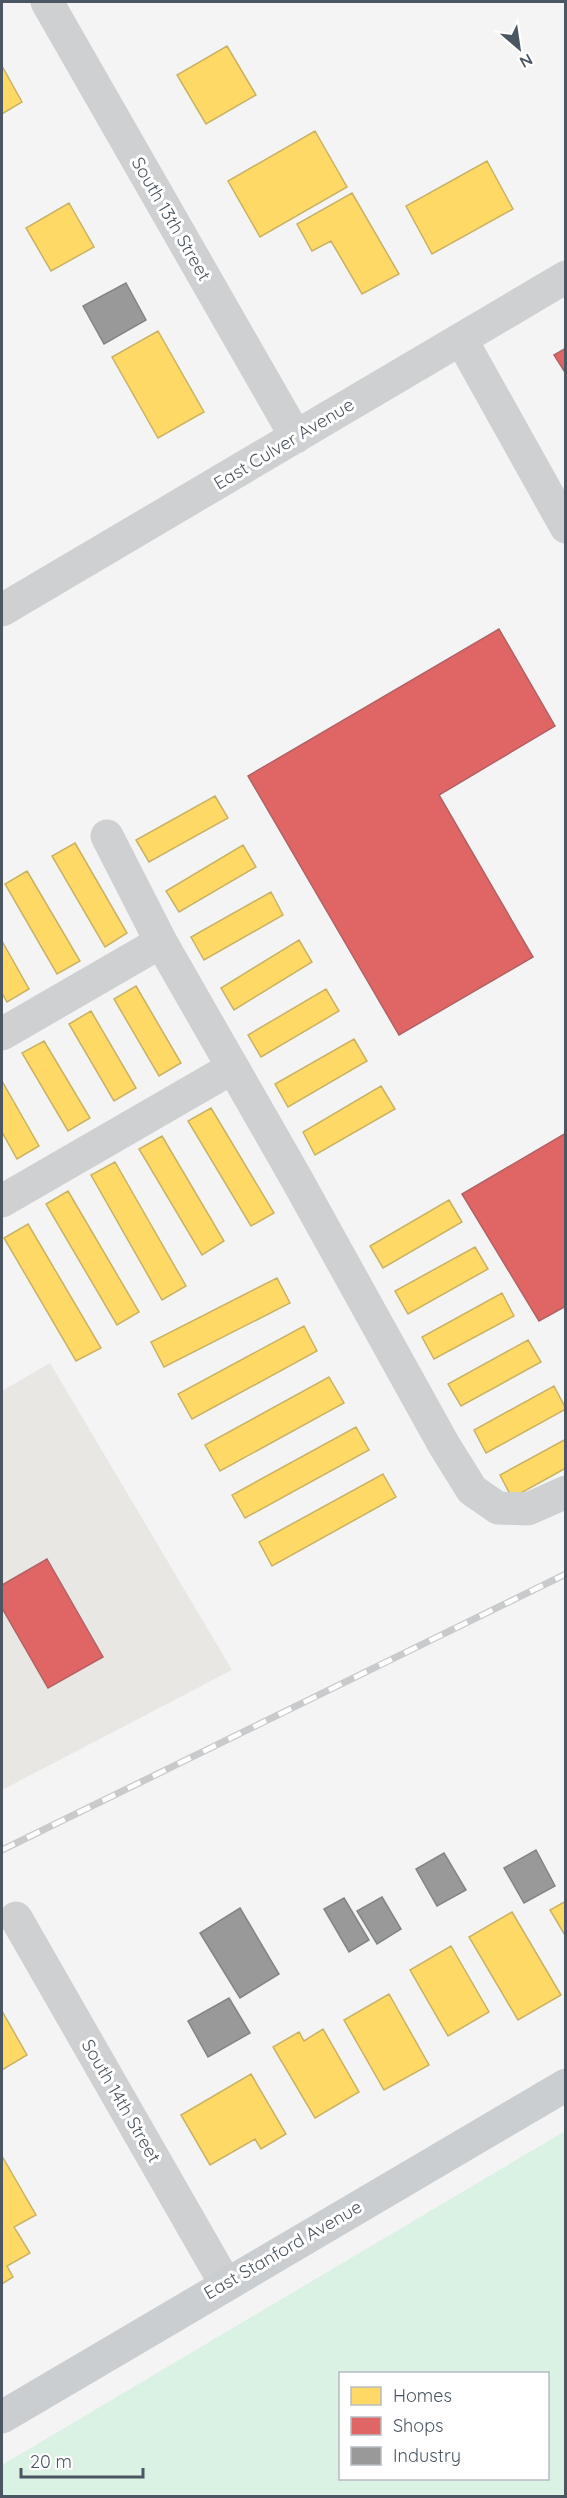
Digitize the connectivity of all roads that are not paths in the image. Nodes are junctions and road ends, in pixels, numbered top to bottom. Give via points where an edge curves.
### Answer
1 (47, 2) edge
2 (566, 277) edge
3 (461, 339) junction
4 (296, 438) junction
5 (566, 527) edge
6 (2, 610) edge
7 (107, 836) dead end
8 (161, 942) junction
9 (2, 1034) edge
10 (232, 1068) junction
11 (2, 1201) edge
12 (566, 1492) edge
13 (16, 1918) dead end
14 (566, 2085) edge
15 (225, 2283) junction
16 (2, 2417) edge

1 - 4 street, South 13th Street
2 - 3 street, East Culver Avenue
3 - 4 street, East Culver Avenue
3 - 5 street
4 - 6 street, East Culver Avenue
7 - 8 street
8 - 9 street
8 - 10 street
10 - 11 street
10 - 12 street via 472,1490 498,1508 528,1509
13 - 15 street, South 14th Street
14 - 15 main road, East Stanford Avenue
15 - 16 main road, East Stanford Avenue

